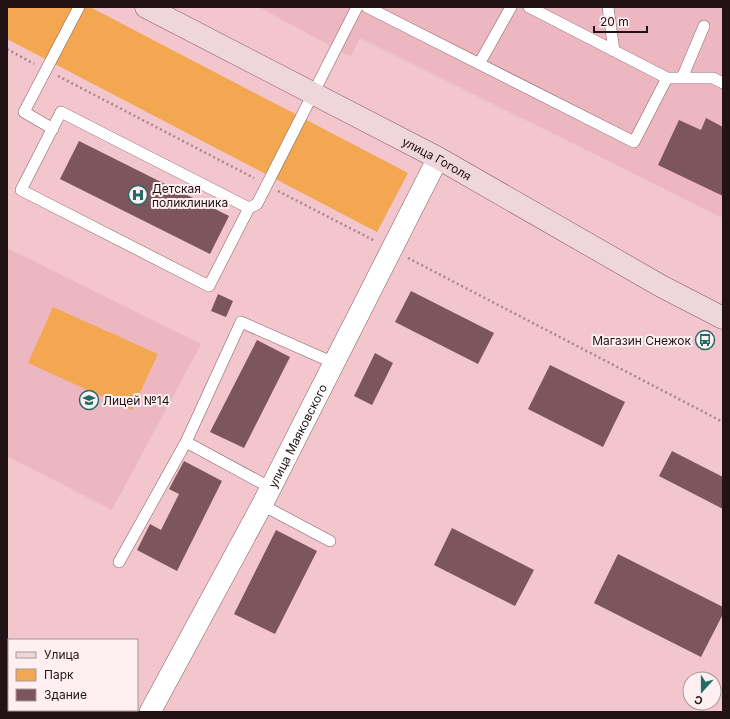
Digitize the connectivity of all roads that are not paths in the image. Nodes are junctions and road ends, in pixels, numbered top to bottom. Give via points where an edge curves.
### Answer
1 (79, 7) edge
2 (357, 7) edge
3 (367, 7) edge
4 (510, 7) edge
5 (528, 7) edge
6 (608, 7) edge
7 (152, 8) edge
8 (704, 26) dead end
9 (614, 51) junction
10 (479, 64) junction
11 (667, 78) junction
12 (682, 78) junction
13 (723, 83) edge
14 (313, 93) junction
15 (53, 129) junction
16 (438, 158) junction
17 (249, 208) junction
18 (723, 318) edge
19 (334, 363) junction
20 (186, 442) junction
21 (267, 496) junction
22 (330, 541) dead end
23 (119, 562) dead end
24 (150, 712) edge

1 - 15 lane via 24,112
2 - 14 lane
3 - 10 lane
4 - 10 lane
5 - 9 lane
6 - 9 lane
7 - 14 main road, улица Гоголя
8 - 12 lane
9 - 11 lane
10 - 11 lane via 634,142
11 - 12 lane
12 - 13 lane via 713,78
14 - 16 main road, улица Гоголя
14 - 17 lane via 257,204
15 - 17 lane via 61,112
15 - 17 lane via 21,190 209,286
16 - 18 main road, улица Гоголя via 661,286
16 - 19 street, улица Маяковского
19 - 20 lane via 241,322
19 - 21 street, улица Маяковского
20 - 21 lane
20 - 23 lane
21 - 22 lane
21 - 24 street, улица Маяковского

